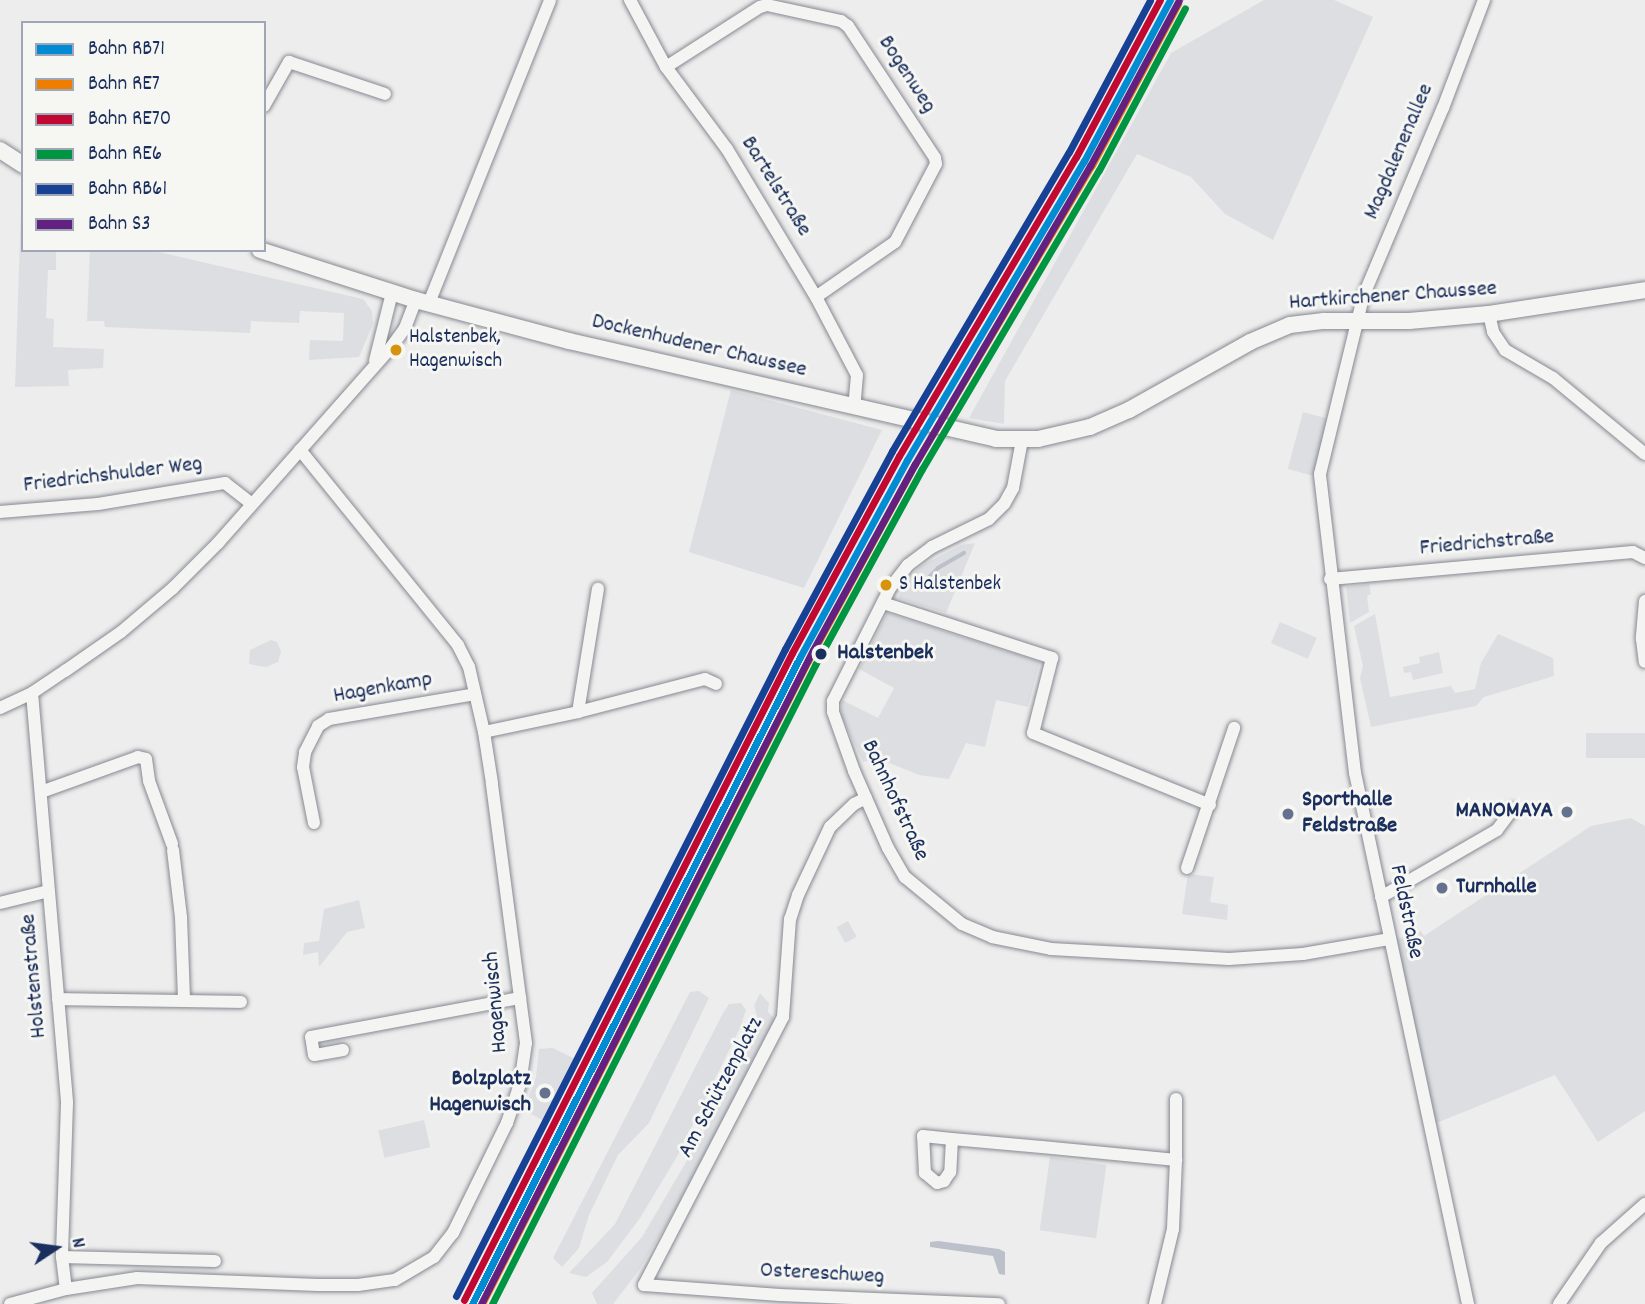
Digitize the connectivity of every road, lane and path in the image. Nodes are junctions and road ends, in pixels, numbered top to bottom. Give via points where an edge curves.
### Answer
1 (550, 0) edge
2 (630, 0) edge
3 (1484, 0) edge
4 (666, 67) junction
5 (385, 94) dead end
6 (266, 102) edge
7 (0, 150) edge
8 (21, 164) edge
9 (266, 252) edge
10 (1645, 290) edge
11 (392, 293) junction
12 (816, 297) junction
13 (422, 302) junction
14 (1489, 313) junction
15 (1355, 326) junction
16 (374, 365) junction
17 (855, 407) junction
18 (960, 433) joint
19 (1022, 440) junction
20 (300, 450) junction
21 (1645, 454) edge
22 (251, 503) junction
23 (0, 512) edge
24 (1645, 558) edge
25 (1331, 579) junction
26 (598, 589) dead end
27 (1645, 601) edge
28 (883, 603) junction
29 (1645, 662) edge
30 (716, 684) dead end
31 (32, 693) junction
32 (475, 694) junction
33 (0, 708) edge
34 (578, 712) junction
35 (1234, 728) dead end
36 (484, 732) junction
37 (41, 792) junction
38 (866, 798) junction
39 (1210, 805) junction
40 (1513, 809) dead end
41 (314, 823) dead end
42 (1187, 868) dead end
43 (49, 891) junction
44 (1381, 897) junction
45 (0, 903) edge
46 (1390, 939) junction
47 (520, 998) junction
48 (58, 999) junction
49 (184, 1000) junction
50 (241, 1002) dead end
51 (343, 1050) dead end
52 (1176, 1099) dead end
53 (952, 1139) dead end
54 (1176, 1160) junction
55 (1645, 1205) edge
56 (62, 1257) junction
57 (215, 1261) dead end
58 (644, 1285) joint
59 (66, 1289) junction
60 (9, 1304) edge
61 (999, 1304) edge
62 (1155, 1304) edge
63 (1468, 1304) edge
64 (1559, 1304) edge

1 - 13 street
2 - 4 street, Bartelstraße
3 - 15 street, Magdalenenallee via 1370,278
4 - 12 street, Bartelstraße via 727,149
4 - 12 street, Bogenweg via 767,5 841,21 935,158 895,242
5 - 6 street via 289,62
7 - 8 main road
9 - 11 main road, Dockenhudener Chaussee
10 - 14 main road, Hartkirchener Chaussee
11 - 13 main road, Dockenhudener Chaussee
11 - 16 street
12 - 17 street, Bartelstraße via 857,375
13 - 16 street
13 - 17 main road, Dockenhudener Chaussee
14 - 15 main road, Hartkirchener Chaussee
14 - 21 street via 1504,350 1553,378
15 - 19 main road, Hartkirchener Chaussee via 1314,321 1282,328 1112,418 1068,433
15 - 25 street, Feldstraße via 1320,474
16 - 20 street
17 - 18 main road, Dockenhudener Chaussee
18 - 19 main road, Hartkirchener Chaussee
19 - 28 street, Bahnhofstraße via 1013,488 1004,504 989,519 918,556 899,575
20 - 22 street
20 - 32 street, Hagenwisch via 458,645
22 - 23 street, Friedrichshulder Weg via 225,483 98,504
22 - 31 street via 218,543 149,609
24 - 25 street, Friedrichstraße via 1633,552
25 - 44 street, Feldstraße via 1355,774
26 - 34 street
27 - 29 street
28 - 38 street, Bahnhofstraße via 832,706
28 - 39 street via 1052,658 1033,733
30 - 34 street via 705,679
31 - 33 street
31 - 37 street, Holstenstraße
32 - 36 street, Hagenwisch
32 - 41 street, Hagenkamp via 329,719 318,726 303,767
34 - 36 street
35 - 39 street
36 - 47 street, Hagenwisch
37 - 43 street, Holstenstraße
37 - 49 street via 138,757 146,759 173,847
38 - 46 street, Bahnhofstraße via 905,877 962,923 992,937 1051,949 1229,959 1303,954
38 - 58 street, Am Schützenplatz via 830,827 798,895 790,919 783,1017
39 - 42 street
40 - 44 street via 1497,830
43 - 45 street
43 - 48 street, Holstenstraße
44 - 46 street, Feldstraße
46 - 63 street, Feldstraße
47 - 51 street via 311,1037 314,1055
47 - 59 street, Hagenwisch via 526,1043 520,1084 507,1123 453,1233 420,1267 395,1280 358,1285 137,1278
48 - 49 street
48 - 56 street, Holstenstraße via 66,1103
49 - 50 street
52 - 54 street
53 - 54 street
54 - 62 street via 1173,1229
55 - 64 street via 1601,1243
56 - 57 street
56 - 59 street, Holstenstraße
58 - 61 street, Ostereschweg
59 - 60 street

